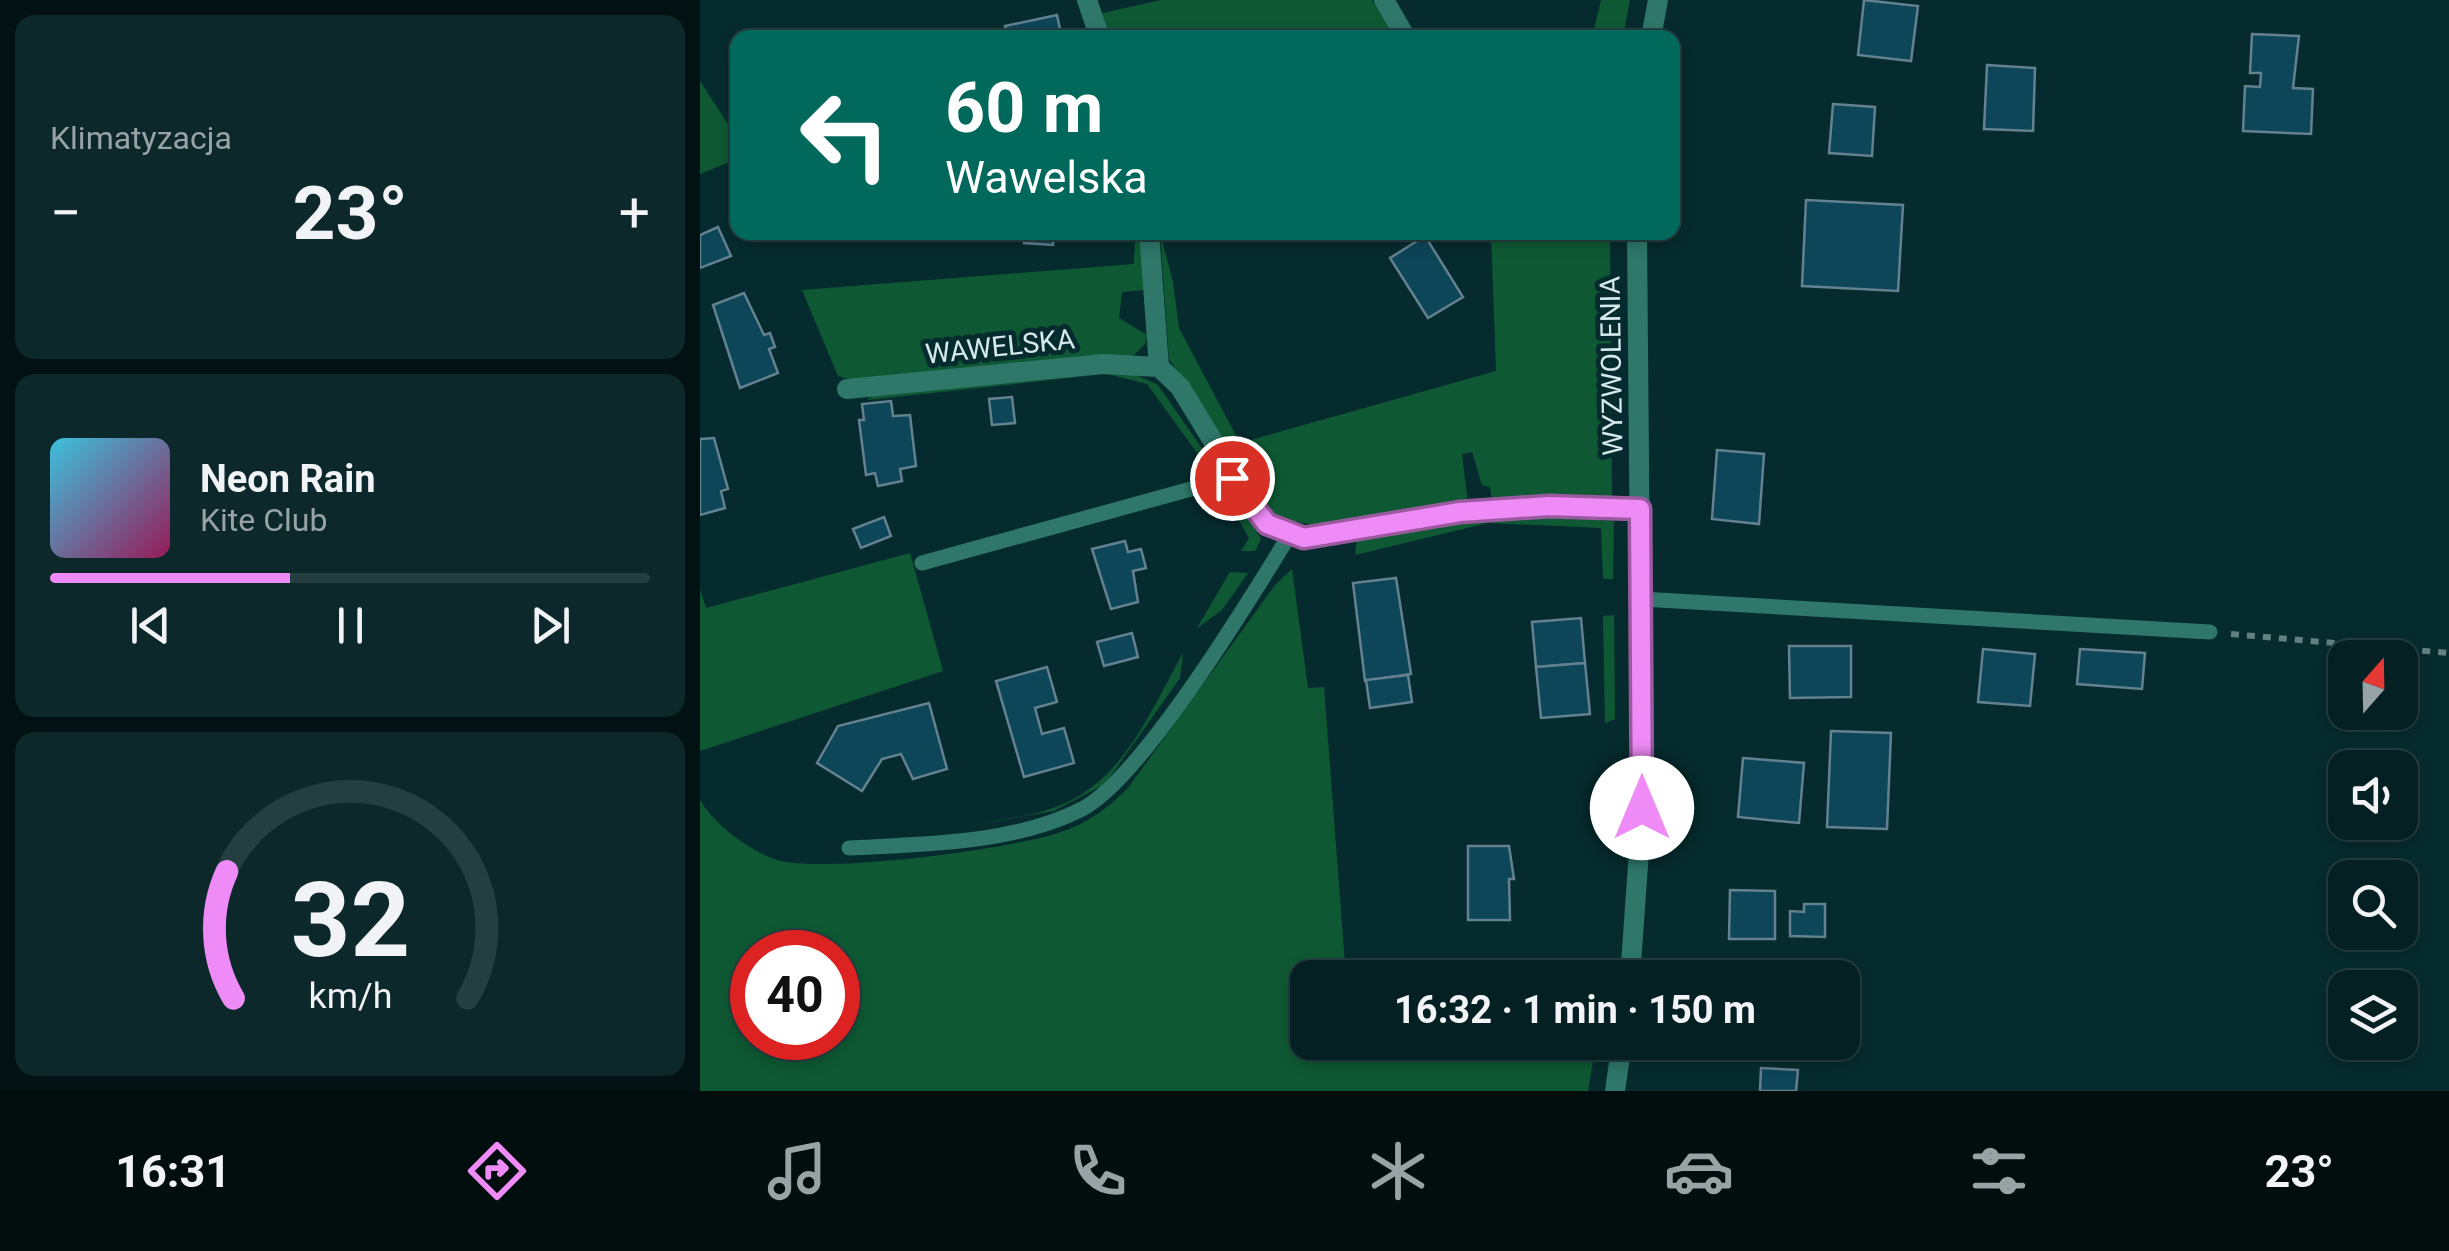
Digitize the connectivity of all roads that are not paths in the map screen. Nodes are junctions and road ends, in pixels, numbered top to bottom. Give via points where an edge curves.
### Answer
1 (1087, 0) edge
2 (1384, 0) edge
3 (1658, 0) edge
4 (1097, 30) edge
5 (1401, 30) edge
6 (1652, 30) edge
7 (1149, 240) edge
8 (1637, 240) edge
9 (1158, 367) junction
10 (847, 389) dead end
11 (1232, 478) junction
12 (1640, 509) junction
13 (1289, 536) junction
14 (922, 563) dead end
15 (1641, 599) junction
16 (2210, 632) road end
17 (849, 848) dead end
18 (1631, 960) edge
19 (1619, 1060) edge
20 (1614, 1091) edge

1 - 4 street
2 - 5 street
3 - 6 street
7 - 9 street
8 - 12 street, WYZWOLENIA
9 - 10 street, WAWELSKA via 1104,364
9 - 11 street via 1180,387
11 - 13 street via 1267,524
11 - 14 lane
12 - 13 street via 1460,512
12 - 15 street, WYZWOLENIA
13 - 17 lane via 1149,744 1106,794 1048,823
15 - 16 lane
15 - 18 street, WYZWOLENIA via 1642,808
19 - 20 street

